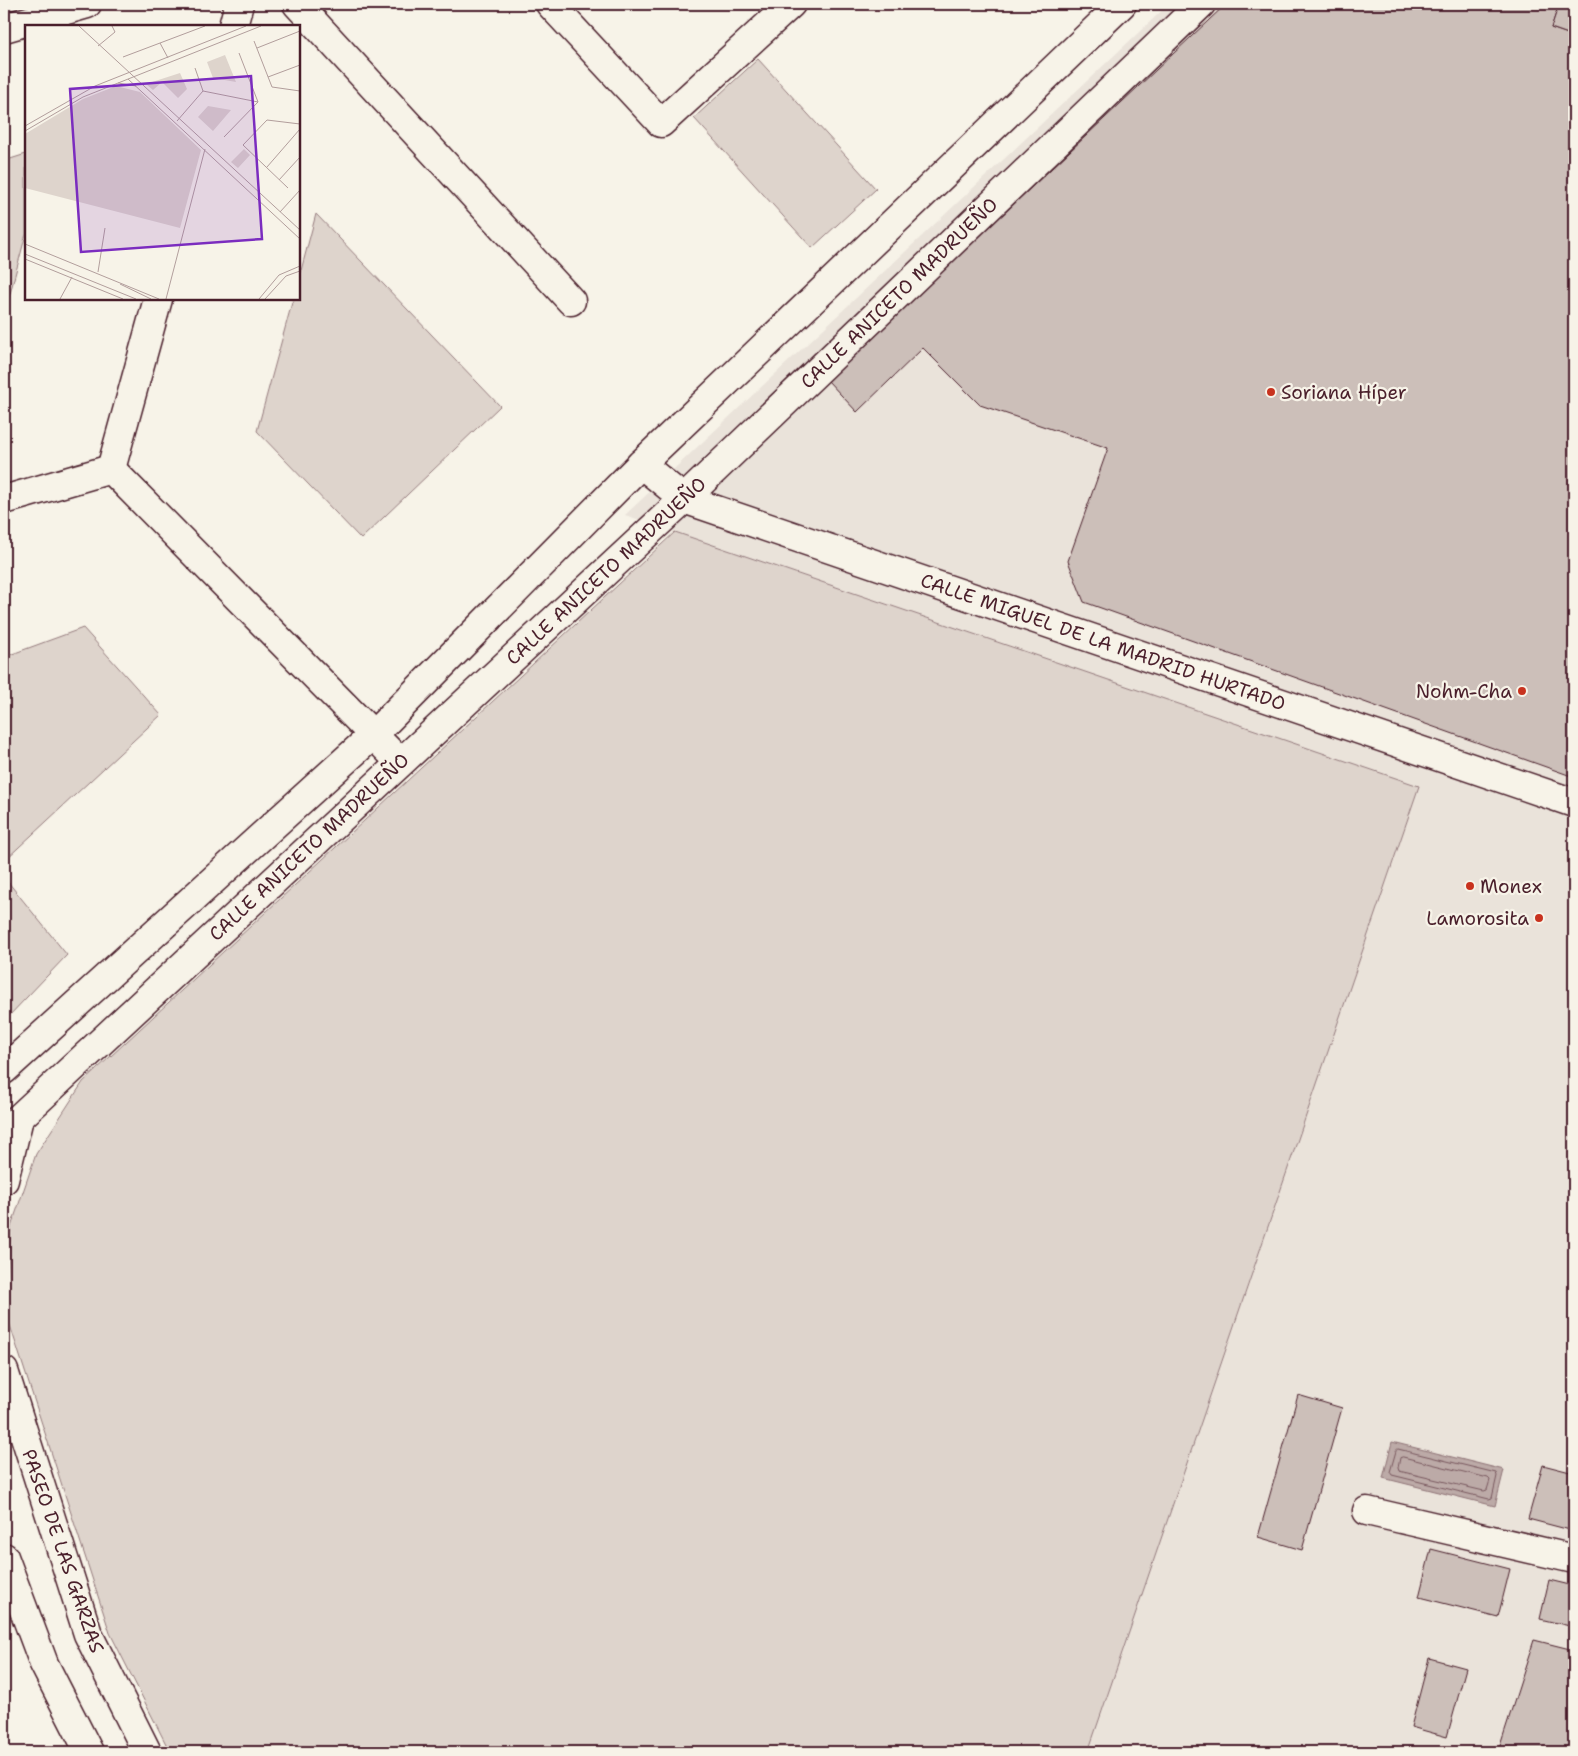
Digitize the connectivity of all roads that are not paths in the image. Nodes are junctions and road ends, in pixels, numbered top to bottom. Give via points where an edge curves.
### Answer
1 (87, 4) edge
2 (239, 4) edge
3 (297, 4) edge
4 (550, 4) edge
5 (791, 4) edge
6 (1122, 4) edge
7 (1201, 4) edge
8 (233, 25) edge
9 (4, 28) edge
10 (158, 300) edge
11 (571, 301) dead end
12 (640, 464) junction
13 (111, 469) junction
14 (684, 499) junction
15 (4, 500) edge
16 (373, 735) junction
17 (400, 762) junction
18 (1574, 803) edge
19 (4, 1070) edge
20 (11, 1125) edge
21 (4, 1180) edge
22 (4, 1372) edge
23 (1367, 1511) dead end
24 (4, 1557) edge
25 (1574, 1559) edge
26 (89, 1752) edge
27 (146, 1752) edge

1 - 9 street
2 - 8 street
3 - 11 street
4 - 5 street via 661,123
6 - 12 street, CALLE ANICETO MADRUEÑO
7 - 14 street, CALLE ANICETO MADRUEÑO
10 - 13 street
12 - 14 street, CALLE MIGUEL DE LA MADRID HURTADO
12 - 16 street, CALLE ANICETO MADRUEÑO
13 - 15 street
13 - 16 street
14 - 17 street, CALLE ANICETO MADRUEÑO
14 - 18 street, CALLE MIGUEL DE LA MADRID HURTADO
16 - 17 street
16 - 19 street, CALLE ANICETO MADRUEÑO
17 - 20 street, CALLE ANICETO MADRUEÑO
20 - 21 street
22 - 27 street, PASEO DE LAS GARZAS via 88,1634
23 - 25 street
24 - 26 street via 44,1664

